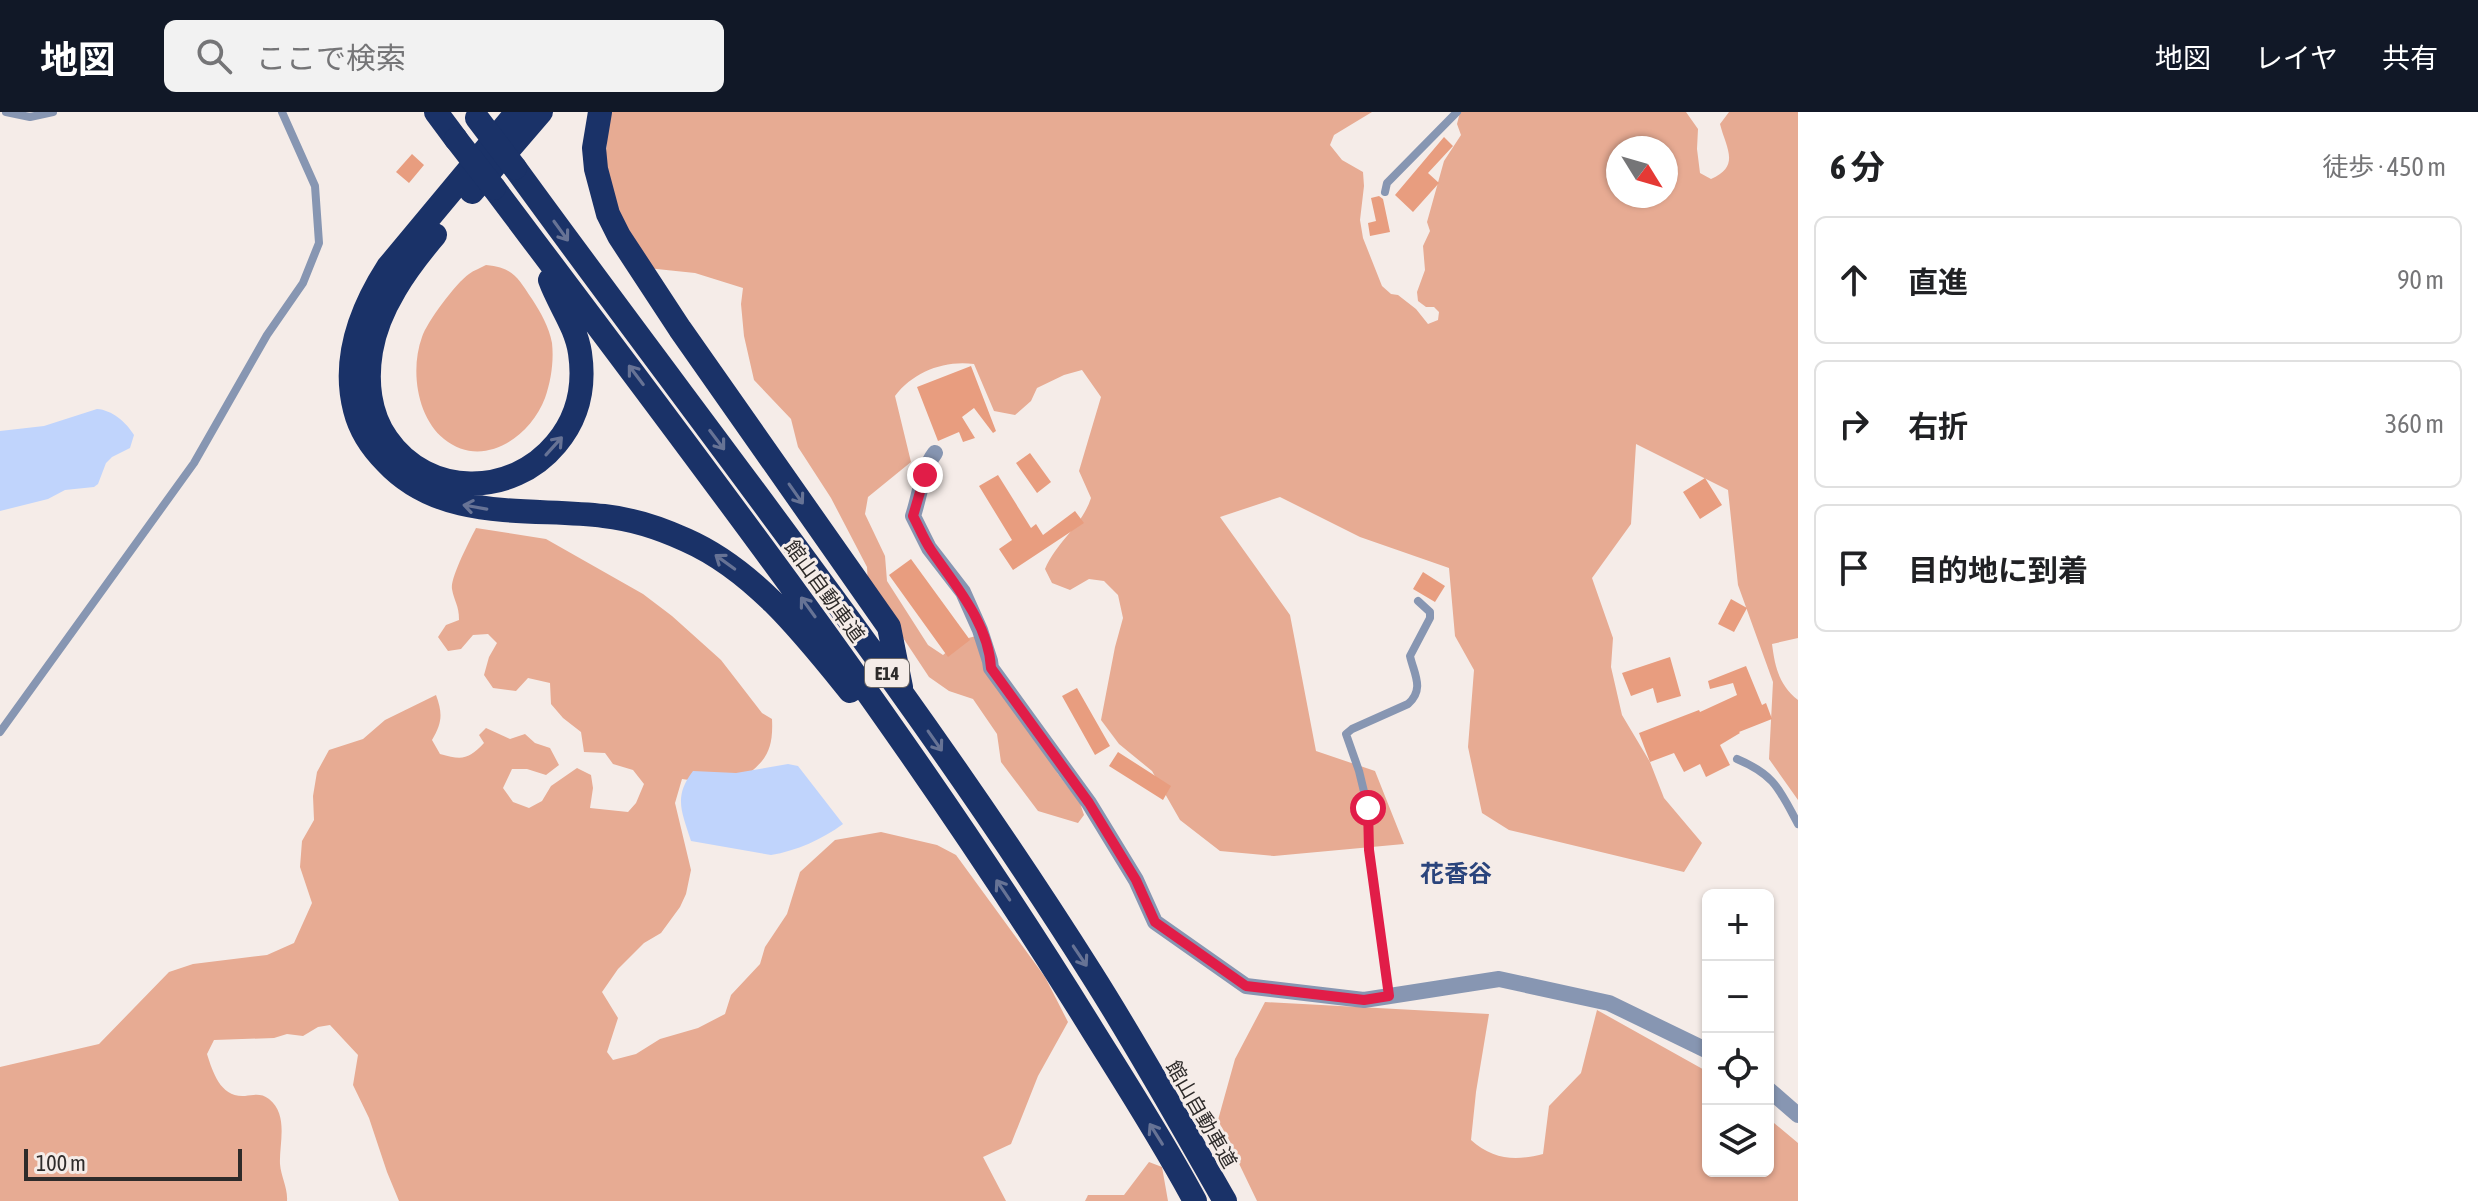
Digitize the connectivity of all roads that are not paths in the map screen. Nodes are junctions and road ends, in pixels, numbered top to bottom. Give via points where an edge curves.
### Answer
1 (6, 112) edge
2 (53, 112) edge
3 (282, 112) edge
4 (436, 112) edge
5 (517, 112) edge
6 (541, 112) edge
7 (600, 112) edge
8 (1457, 112) edge
9 (475, 115) edge
10 (1385, 192) dead end
11 (539, 247) junction
12 (935, 453) dead end
13 (1418, 601) dead end
14 (902, 695) junction
15 (0, 732) edge
16 (1737, 759) dead end
17 (1798, 824) edge
18 (978, 852) junction
19 (1389, 996) junction
20 (1702, 1048) edge
21 (1774, 1093) edge
22 (1795, 1107) edge
23 (1195, 1201) edge
24 (1225, 1201) edge

1 - 2 lane via 30,117
3 - 15 lane via 315,186 319,243 303,283 194,463
4 - 11 highway, 館山自動車道 / E14, bridge
18 -> 5 highway via 806,637 730,564 689,541 638,523 455,503 411,484 369,441 357,418 350,372 357,330 375,288
6 -> 11 highway via 426,245 377,327 368,377 370,401 388,440 422,470 466,484 509,479 550,452 575,417 580,353
7 -> 14 highway via 596,169 619,236 889,627
8 - 10 lane via 1387,183
9 -> 14 highway, 館山自動車道 / E14, bridge
18 -> 11 highway, 館山自動車道 / E14 via 819,622
12 - 19 street via 926,465 913,516 929,548 963,592 991,668 1089,803 1155,922 1246,986 1364,1000
13 - 19 lane via 1430,618 1410,656 1418,683 1415,698 1346,734 1368,808
14 -> 24 highway, 館山自動車道 / E14 via 1091,973
16 - 17 lane via 1768,775
23 -> 18 highway, 館山自動車道 / E14
19 - 20 street via 1499,979 1609,1003
21 - 22 street

